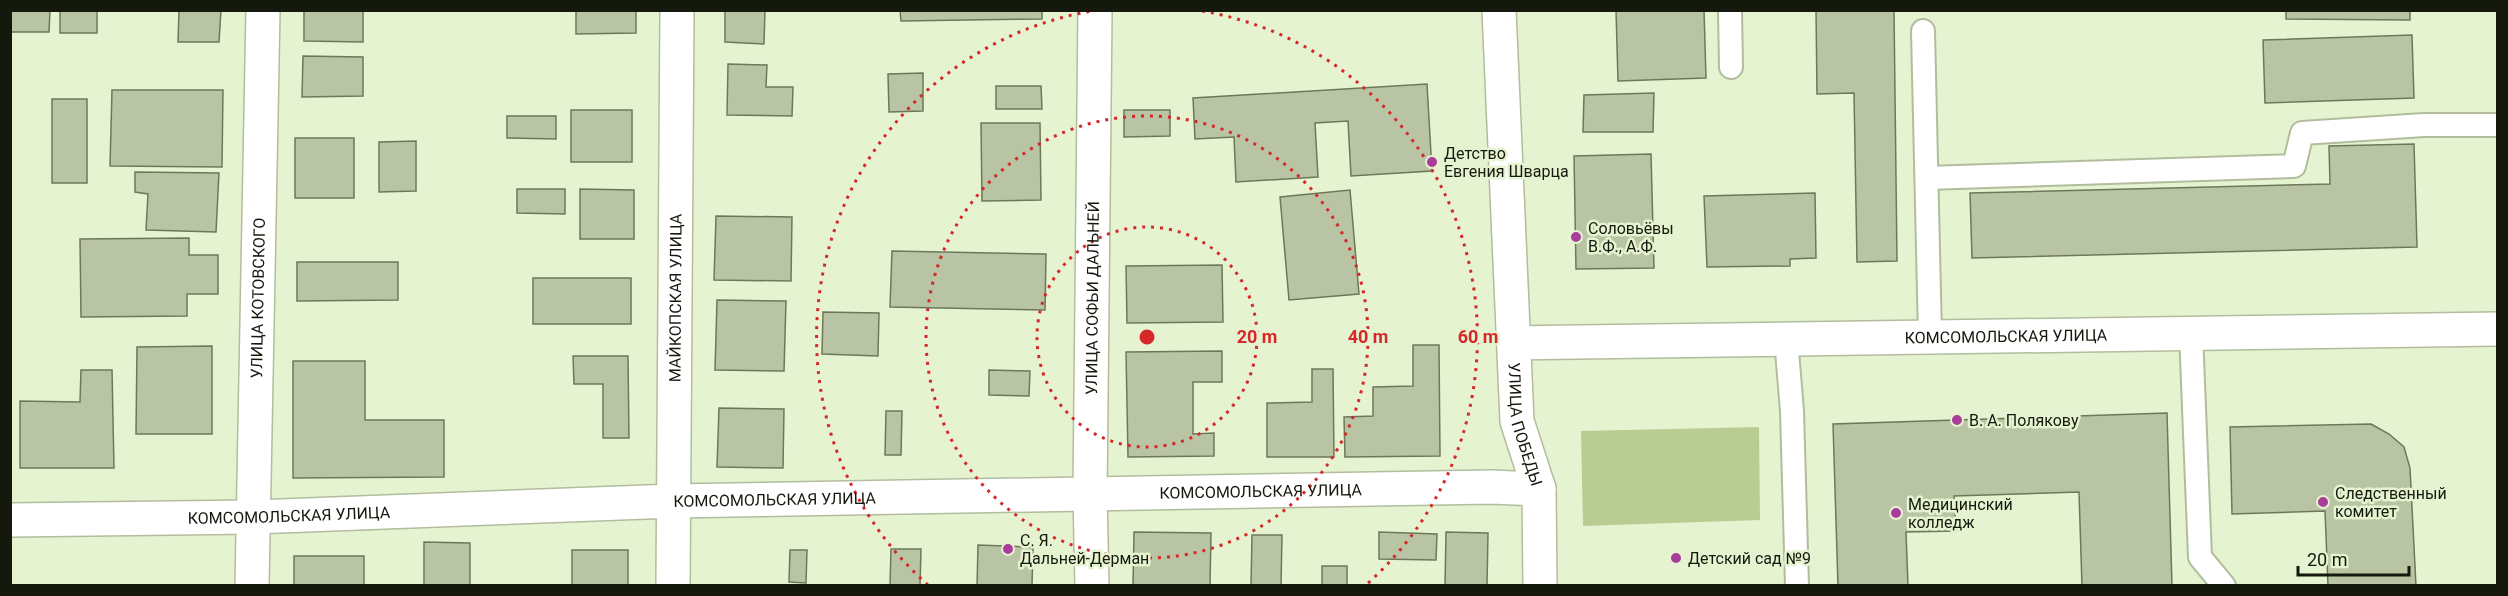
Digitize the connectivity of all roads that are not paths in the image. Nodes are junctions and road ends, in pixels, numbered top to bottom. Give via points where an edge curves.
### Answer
1 (263, 10) edge
2 (677, 10) edge
3 (1095, 10) edge
4 (1499, 10) edge
5 (1730, 10) edge
6 (1923, 31) dead end
7 (1731, 67) dead end
8 (2498, 125) edge
9 (1927, 178) junction
10 (2498, 329) edge
11 (2191, 333) junction
12 (1930, 338) junction
13 (1786, 339) junction
14 (1514, 343) junction
15 (1539, 489) junction
16 (1090, 494) junction
17 (673, 501) junction
18 (253, 517) junction
19 (10, 520) edge
20 (252, 585) edge
21 (673, 585) edge
22 (1092, 585) edge
23 (1540, 585) edge
24 (1797, 585) edge
25 (2224, 585) edge

1 - 18 street, УЛИЦА КОТОВСКОГО
2 - 17 street, МАЙКОПСКАЯ УЛИЦА
3 - 16 street, УЛИЦА СОФЬИ ДАЛЬНЕЙ
4 - 14 street, УЛИЦА ПОБЕДЫ
5 - 7 lane
6 - 9 lane
8 - 9 lane via 2424,125 2302,133 2294,166
9 - 12 lane
10 - 11 street, КОМСОМОЛЬСКАЯ УЛИЦА
11 - 12 street, КОМСОМОЛЬСКАЯ УЛИЦА
11 - 25 lane via 2200,557
12 - 13 street, КОМСОМОЛЬСКАЯ УЛИЦА
13 - 14 street, КОМСОМОЛЬСКАЯ УЛИЦА
13 - 24 lane
14 - 15 street, УЛИЦА ПОБЕДЫ via 1517,421
15 - 16 street, КОМСОМОЛЬСКАЯ УЛИЦА
15 - 23 street, УЛИЦА ПОБЕДЫ
16 - 17 street, КОМСОМОЛЬСКАЯ УЛИЦА
16 - 22 street, УЛИЦА СОФЬИ ДАЛЬНЕЙ
17 - 18 street, КОМСОМОЛЬСКАЯ УЛИЦА
17 - 21 street, МАЙКОПСКАЯ УЛИЦА
18 - 19 street, КОМСОМОЛЬСКАЯ УЛИЦА
18 - 20 street, УЛИЦА КОТОВСКОГО

